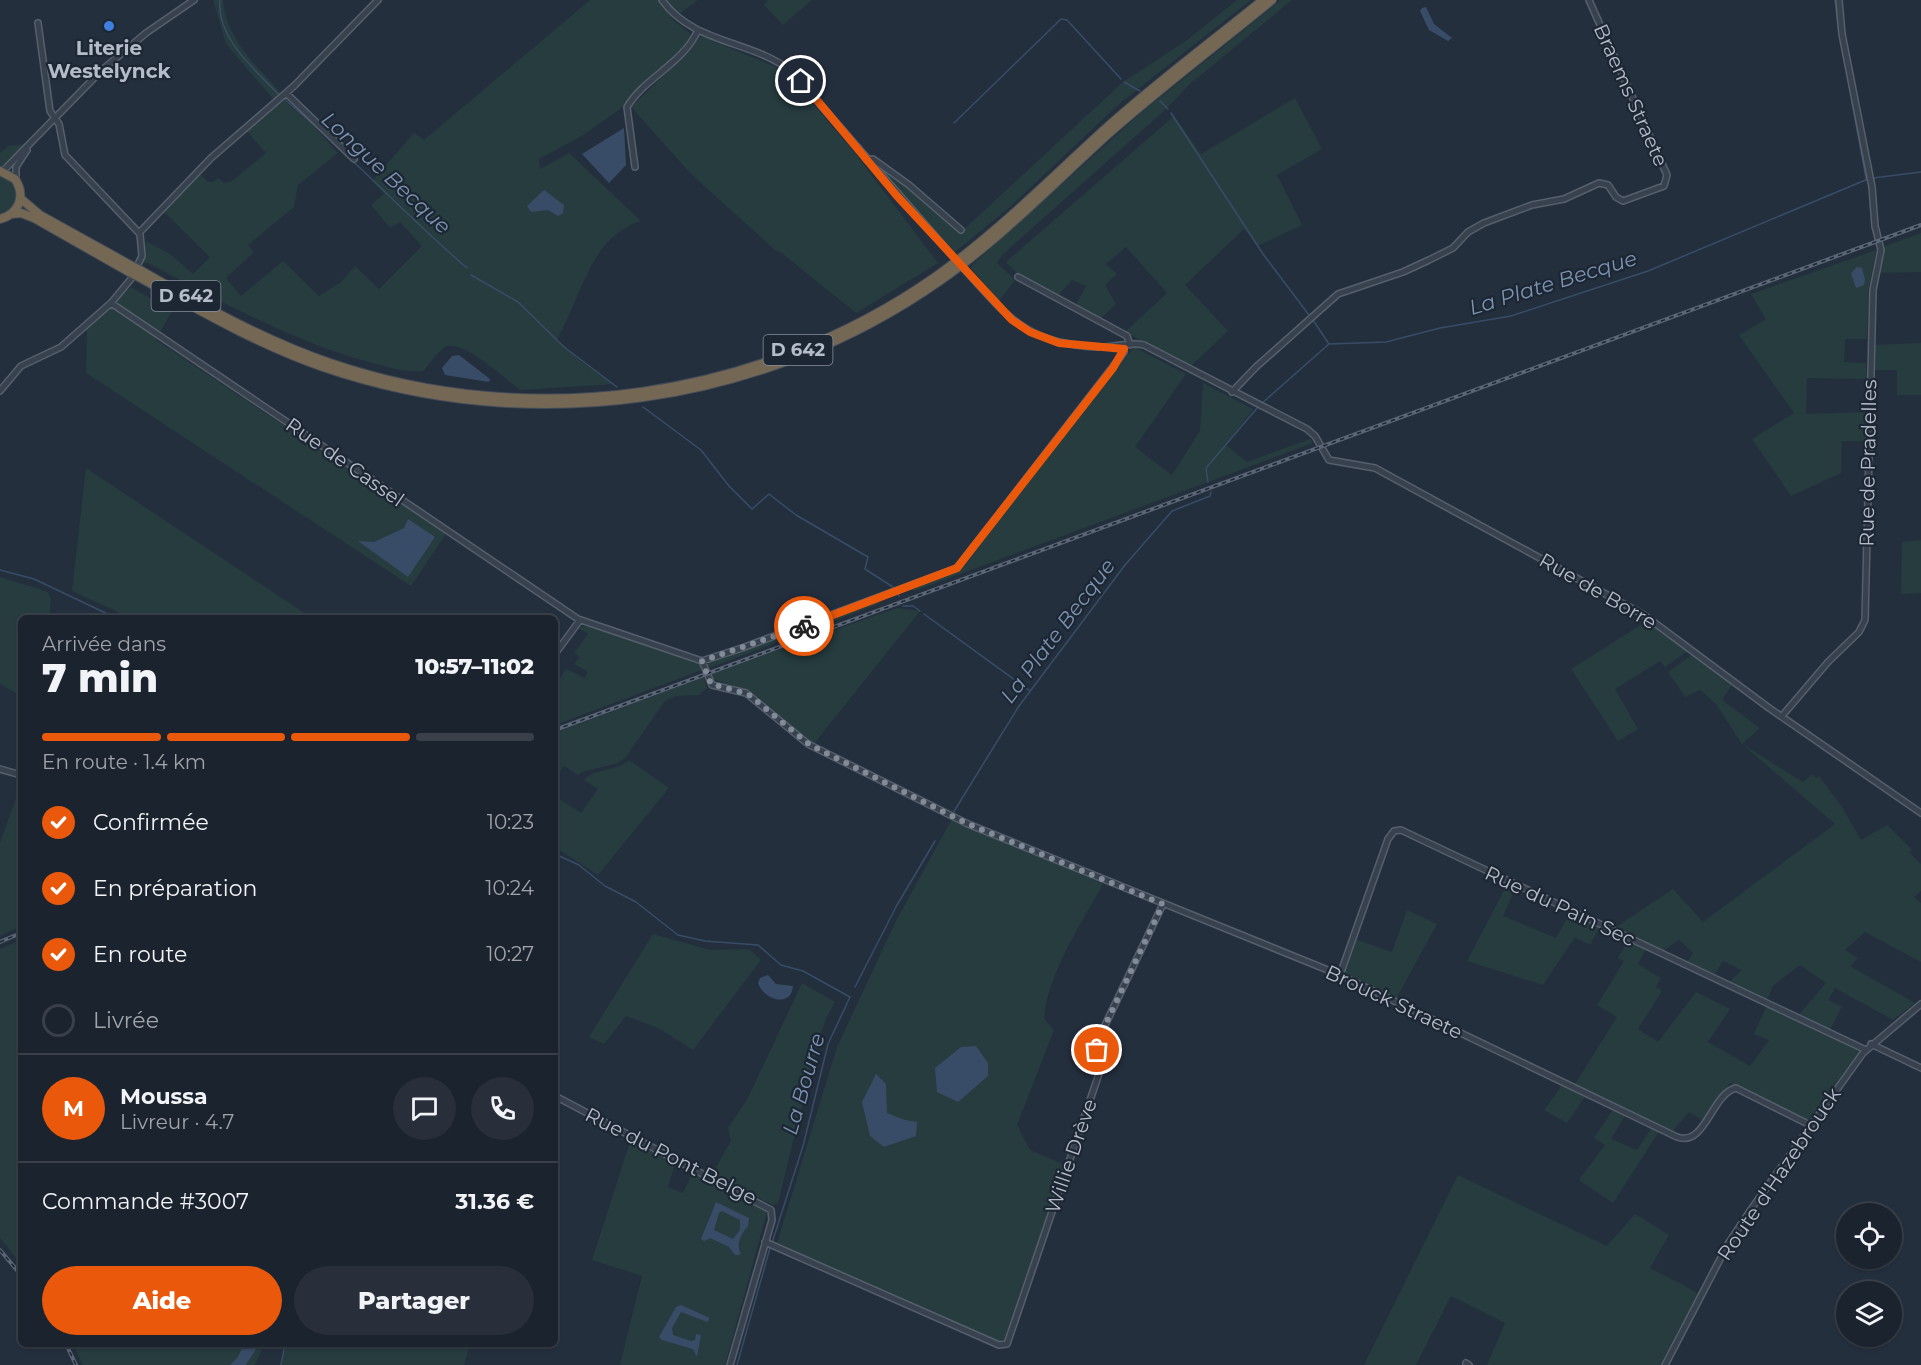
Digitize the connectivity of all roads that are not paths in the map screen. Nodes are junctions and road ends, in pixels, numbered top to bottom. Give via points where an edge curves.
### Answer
1 (194, 0) edge
2 (378, 0) edge
3 (662, 0) edge
4 (1263, 0) edge
5 (1272, 0) edge
6 (1589, 0) edge
7 (1839, 0) edge
8 (38, 23) dead end
9 (698, 30) junction
10 (286, 93) junction
11 (54, 117) junction
12 (37, 136) junction
13 (354, 159) dead end
14 (867, 160) junction
15 (635, 167) dead end
16 (1, 171) edge
17 (16, 181) junction
18 (20, 198) junction
19 (11, 214) junction
20 (0, 219) edge
21 (961, 230) dead end
22 (139, 232) junction
23 (135, 271) junction
24 (1018, 277) dead end
25 (111, 303) junction
26 (1127, 346) junction
27 (0, 391) edge
28 (1232, 392) junction
29 (580, 620) junction
30 (558, 650) edge
31 (702, 661) junction
32 (1782, 716) junction
33 (0, 769) edge
34 (18, 774) edge
35 (1921, 813) edge
36 (1163, 904) junction
37 (1340, 975) junction
38 (1921, 1004) edge
39 (1871, 1044) junction
40 (1866, 1050) junction
41 (1921, 1068) edge
42 (558, 1098) edge
43 (1810, 1125) junction
44 (767, 1243) junction
45 (730, 1365) edge
46 (1665, 1365) edge

1 - 11 street via 124,50
2 - 10 street
3 - 9 street via 680,20
4 - 23 highway, D 642 via 1131,107 993,232 930,280 824,340 710,379 639,393 567,399 494,397 414,386 351,370 290,348
5 - 23 highway, D 642 via 1126,118 982,248 925,291 876,321 818,349 758,372 703,387 623,400 551,405 486,402 415,392 283,352 225,324
6 - 28 street, Braems Straete via 1668,175 1664,186 1623,201 1608,185 1599,183 1564,199 1532,205 1476,227 1455,246 1429,260 1336,295
7 - 32 street, Rue de Pradelles via 1881,252 1873,286 1865,620 1859,632
8 - 11 street
9 - 14 street via 789,69
9 - 15 street via 686,50 627,107
10 - 13 street
10 - 22 street via 229,140
11 - 12 street
11 - 22 street via 68,159
12 - 16 street
12 - 17 street via 17,165
14 - 21 street via 873,159 898,176
14 - 26 street, bridge via 1009,317 1034,334 1067,345
16 - 17 highway
17 - 18 highway
18 - 19 highway
18 - 23 highway, D 642 via 43,217
19 - 20 highway
19 - 23 highway, D 642 via 33,218
22 - 25 street via 141,262
24 - 26 street via 1127,336
25 - 27 street via 61,347 21,366
25 - 29 street, Rue de Cassel
26 - 28 street, Rue de Borre via 1144,345
26 - 31 street via 957,568
28 - 32 street, Rue de Borre via 1311,432 1329,460 1375,468 1641,613
29 - 30 street
29 - 31 street, Rue de Cassel
31 - 36 street, Brouck Straete via 712,685 746,693 808,744 951,816
32 - 35 street, Rue de Borre
33 - 34 street
36 - 37 street, Brouck Straete
36 - 44 street, Willie Drève via 1098,1040 1102,1065 1005,1345
37 - 40 street, Rue du Pain Sec via 1388,839 1394,831 1402,830
37 - 43 street, Brouck Straete via 1679,1138 1695,1136 1725,1093 1736,1088
38 - 39 street, Route d'Hazebrouck
39 - 40 street, Route d'Hazebrouck
39 - 41 street
40 - 43 street, Route d'Hazebrouck
42 - 44 street, Rue du Pont Belge via 765,1205 772,1216
43 - 46 street, Route d'Hazebrouck via 1736,1231
44 - 45 street, Rue du Pont Belge

